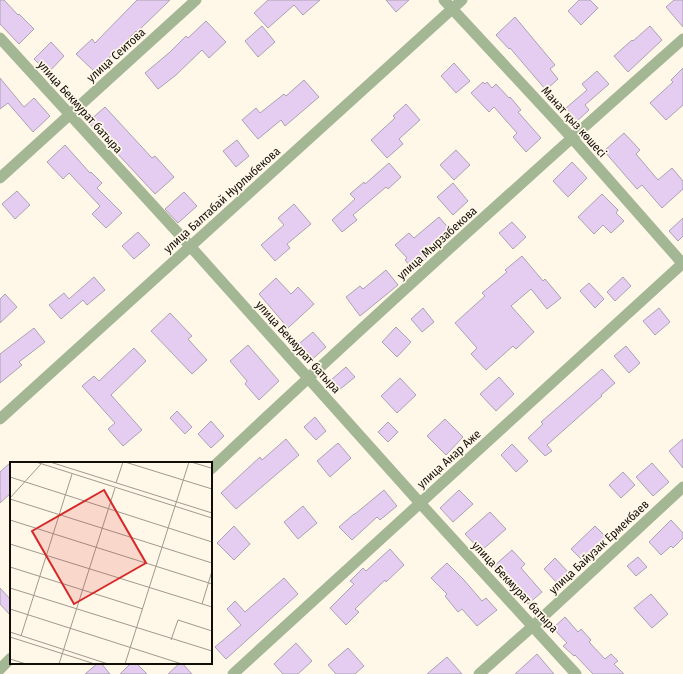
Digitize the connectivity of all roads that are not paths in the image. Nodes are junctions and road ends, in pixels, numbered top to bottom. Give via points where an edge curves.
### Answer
1 (196, 0) edge
2 (444, 0) edge
3 (462, 0) edge
4 (452, 9) junction
5 (0, 38) edge
6 (683, 39) edge
7 (70, 115) junction
8 (572, 138) junction
9 (0, 178) edge
10 (190, 246) junction
11 (683, 264) edge
12 (307, 378) junction
13 (0, 419) edge
14 (212, 468) edge
15 (683, 487) edge
16 (420, 503) junction
17 (533, 626) junction
18 (10, 659) edge
19 (0, 669) edge
20 (233, 674) edge
21 (479, 674) edge
22 (576, 674) edge

1 - 7 street, улица Сеитова
2 - 4 street, Манат қыз көшесі
3 - 4 street, улица Балтабай Нурлыбекова
4 - 8 street, Манат қыз көшесі
4 - 10 street, улица Балтабай Нурлыбекова
5 - 7 street, улица Бекмурат батыра
6 - 8 street, улица Мырзабекова
7 - 9 street, улица Сеитова
7 - 10 street, улица Бекмурат батыра
8 - 11 street, Манат қыз көшесі
8 - 12 street, улица Мырзабекова
10 - 12 street, улица Бекмурат батыра
10 - 13 street, улица Балтабай Нурлыбекова
11 - 16 street, улица Анар Аже
12 - 14 street, улица Мырзабекова
12 - 16 street, улица Бекмурат батыра
15 - 17 street, улица Байузак Ермекбаев
16 - 17 street, улица Бекмурат батыра
16 - 20 street, улица Анар Аже
17 - 21 street, улица Байузак Ермекбаев
17 - 22 street, улица Бекмурат батыра
18 - 19 street

